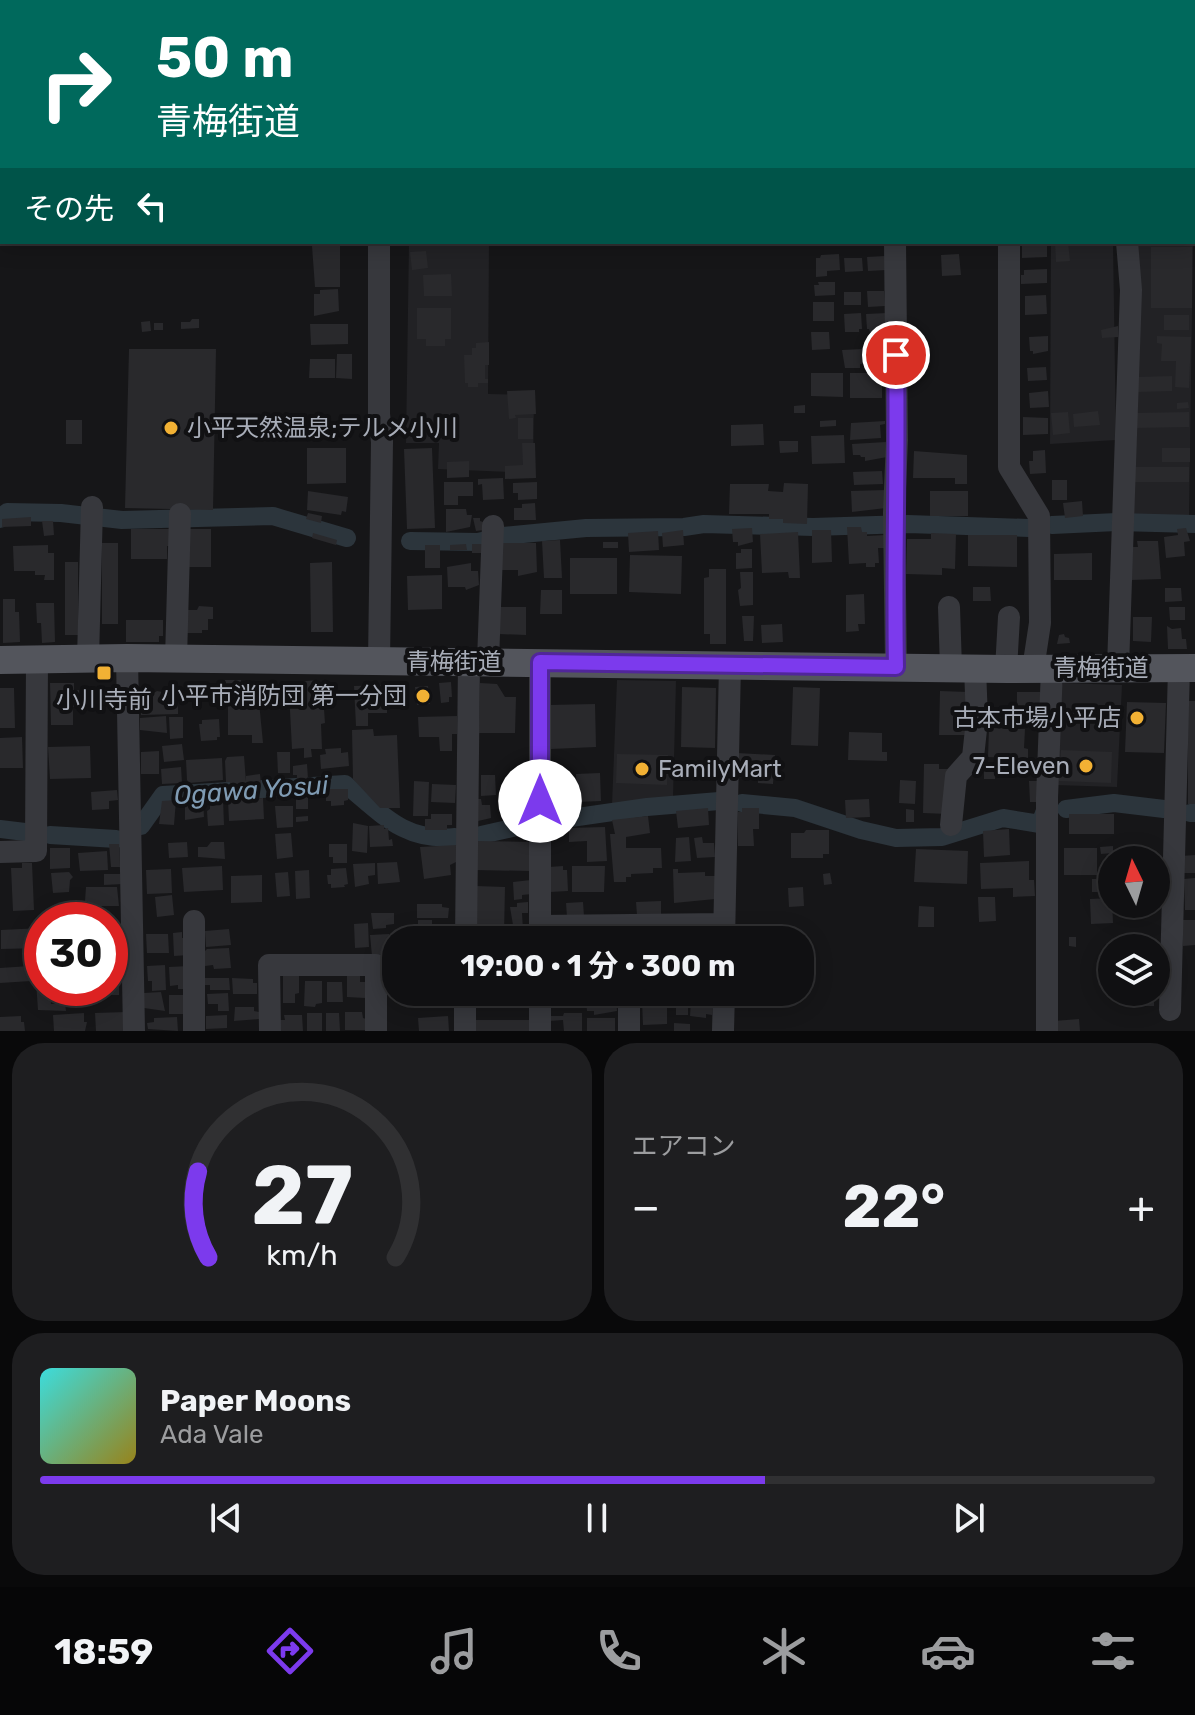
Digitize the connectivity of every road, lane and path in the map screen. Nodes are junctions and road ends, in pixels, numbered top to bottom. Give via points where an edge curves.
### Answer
1 (379, 244) edge
2 (895, 244) edge
3 (1009, 244) edge
4 (1127, 244) edge
5 (92, 514) dead end
6 (180, 518) dead end
7 (493, 536) dead end
8 (949, 607) dead end
9 (1009, 617) dead end
10 (127, 658) junction
11 (37, 659) junction
12 (88, 659) junction
13 (176, 659) junction
14 (0, 660) edge
15 (478, 661) junction
16 (379, 662) junction
17 (540, 662) junction
18 (730, 665) junction
19 (896, 667) junction
20 (1118, 667) junction
21 (963, 668) junction
22 (1187, 668) edge
23 (1030, 669) junction
24 (951, 825) dead end
25 (0, 852) edge
26 (194, 921) dead end
27 (467, 926) edge
28 (540, 926) edge
29 (724, 926) edge
30 (465, 1006) edge
31 (540, 1006) edge
32 (629, 1006) edge
33 (724, 1006) edge
34 (1170, 1010) dead end
35 (134, 1031) edge
36 (194, 1031) edge
37 (270, 1031) edge
38 (376, 1031) edge
39 (465, 1031) edge
40 (540, 1031) edge
41 (629, 1031) edge
42 (723, 1031) edge
43 (1047, 1031) edge

1 - 16 street
2 - 19 street
3 - 23 street via 1009,467 1039,516 1040,623
4 - 20 street via 1131,290
5 - 12 street
6 - 13 street
7 - 15 street
8 - 21 street
9 - 23 street
10 - 12 main road, 青梅街道
10 - 13 main road, 青梅街道
10 - 35 street
11 - 12 main road, 青梅街道
11 - 14 main road, 青梅街道
11 - 25 street via 36,851
13 - 16 main road, 青梅街道
15 - 16 main road, 青梅街道
15 - 17 main road, 青梅街道
15 - 27 street
17 - 18 main road, 青梅街道
17 - 28 street
18 - 19 main road, 青梅街道
18 - 29 street
19 - 21 main road, 青梅街道
20 - 22 main road, 青梅街道
20 - 23 main road, 青梅街道
21 - 23 main road, 青梅街道
21 - 24 street via 977,720 973,757 956,776
22 - 34 street
23 - 43 street via 1047,798
26 - 36 street
30 - 39 street
31 - 40 street
32 - 41 street
33 - 42 street
37 - 38 street via 269,965 376,965

